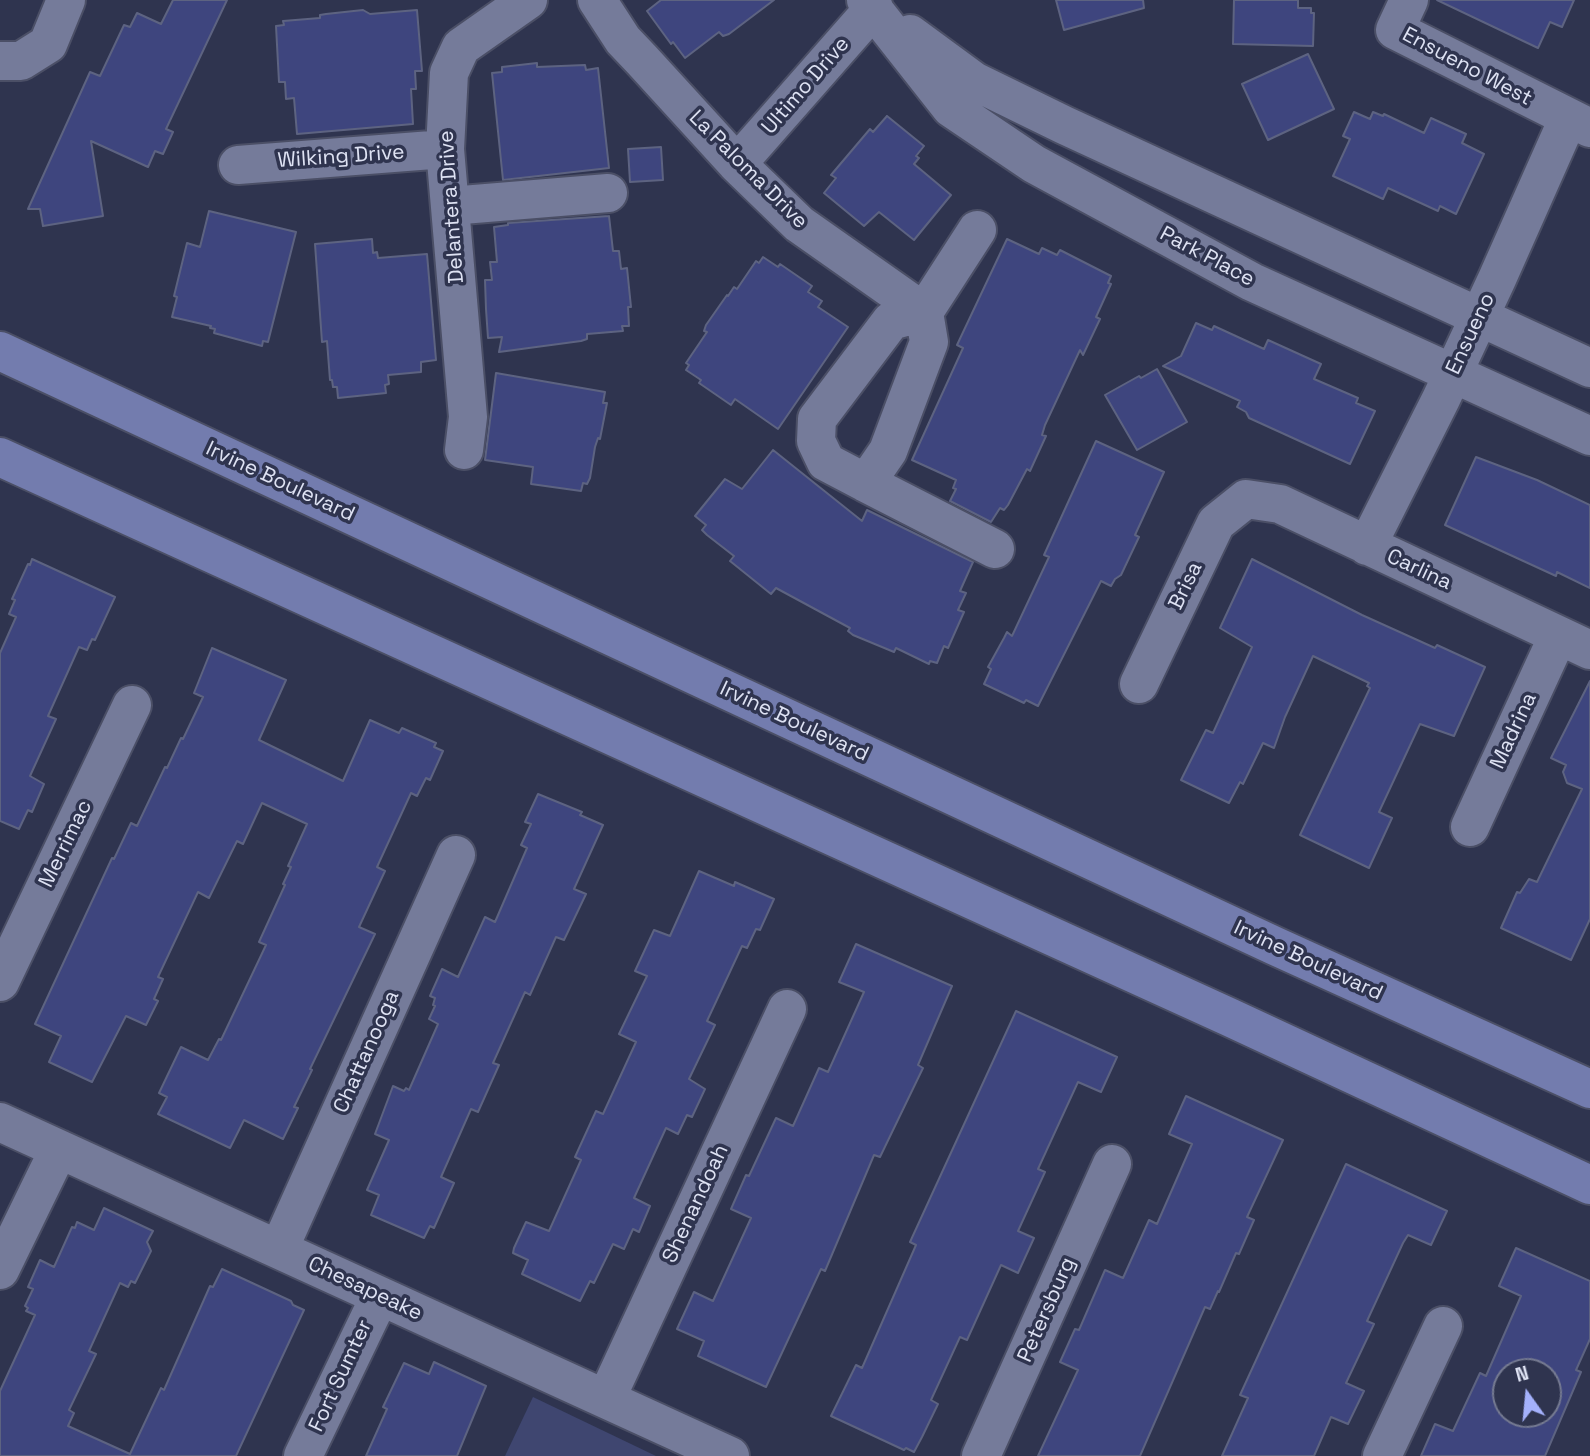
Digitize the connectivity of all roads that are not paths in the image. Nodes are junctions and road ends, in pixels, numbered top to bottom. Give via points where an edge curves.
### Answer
1 (66, 0) edge
2 (528, 0) edge
3 (597, 0) edge
4 (1409, 0) edge
5 (870, 4) edge
6 (0, 61) edge
7 (1579, 124) edge
8 (445, 149) junction
9 (737, 164) junction
10 (237, 165) dead end
11 (608, 193) dead end
12 (450, 206) junction
13 (977, 230) dead end
14 (924, 312) junction
15 (1479, 317) junction
16 (0, 351) edge
17 (1590, 368) edge
18 (1453, 372) junction
19 (1590, 436) edge
20 (464, 450) dead end
21 (0, 457) edge
22 (866, 483) junction
23 (1246, 499) joint
24 (1367, 546) junction
25 (995, 549) dead end
26 (1574, 643) edge
27 (1139, 684) dead end
28 (132, 705) dead end
29 (1470, 827) dead end
30 (456, 855) dead end
31 (0, 982) edge
32 (787, 1009) dead end
33 (1590, 1088) edge
34 (0, 1122) edge
35 (59, 1149) junction
36 (1112, 1164) dead end
37 (1590, 1185) edge
38 (278, 1249) junction
39 (0, 1270) edge
40 (380, 1296) junction
41 (1443, 1326) dead end
42 (606, 1399) junction
43 (303, 1456) edge
44 (730, 1456) edge
45 (981, 1456) edge
46 (1382, 1456) edge

1 - 6 street via 48,44 21,61
2 - 8 street, Delantera Drive via 461,47 449,73
3 - 9 street, La Paloma Drive via 623,40
4 - 7 street, Ensueno West via 1395,30
5 - 9 street, Ultimo Drive
5 - 15 street via 974,81
5 - 18 street, Park Place via 951,108 1034,164 1252,282
7 - 15 street, Ensueno
8 - 10 street, Wilking Drive
8 - 12 street, Delantera Drive
9 - 14 street, La Paloma Drive via 799,225
11 - 12 street
12 - 20 street, Delantera Drive via 468,417
13 - 14 street
14 - 22 street via 929,342 888,452
14 - 22 street via 891,321 817,419 816,441 826,462
15 - 17 street
15 - 18 street, Ensueno
16 - 33 main road, Irvine Boulevard via 1262,940
18 - 19 street, Park Place
18 - 24 street, Ensueno
21 - 37 main road
22 - 25 street
23 - 24 street, Carlina via 1280,504
23 - 27 street, Brisa via 1216,523
24 - 26 street, Carlina
26 - 29 street, Madrina
28 - 31 street, Merrimac
30 - 38 street, Chattanooga
32 - 42 street, Shenandoah
34 - 35 street, Chesapeake
35 - 38 street, Chesapeake
35 - 39 street
36 - 45 street, Petersburg
38 - 40 street, Chesapeake
40 - 42 street, Chesapeake
40 - 43 street, Fort Sumter
41 - 46 street
42 - 44 street, Chesapeake

